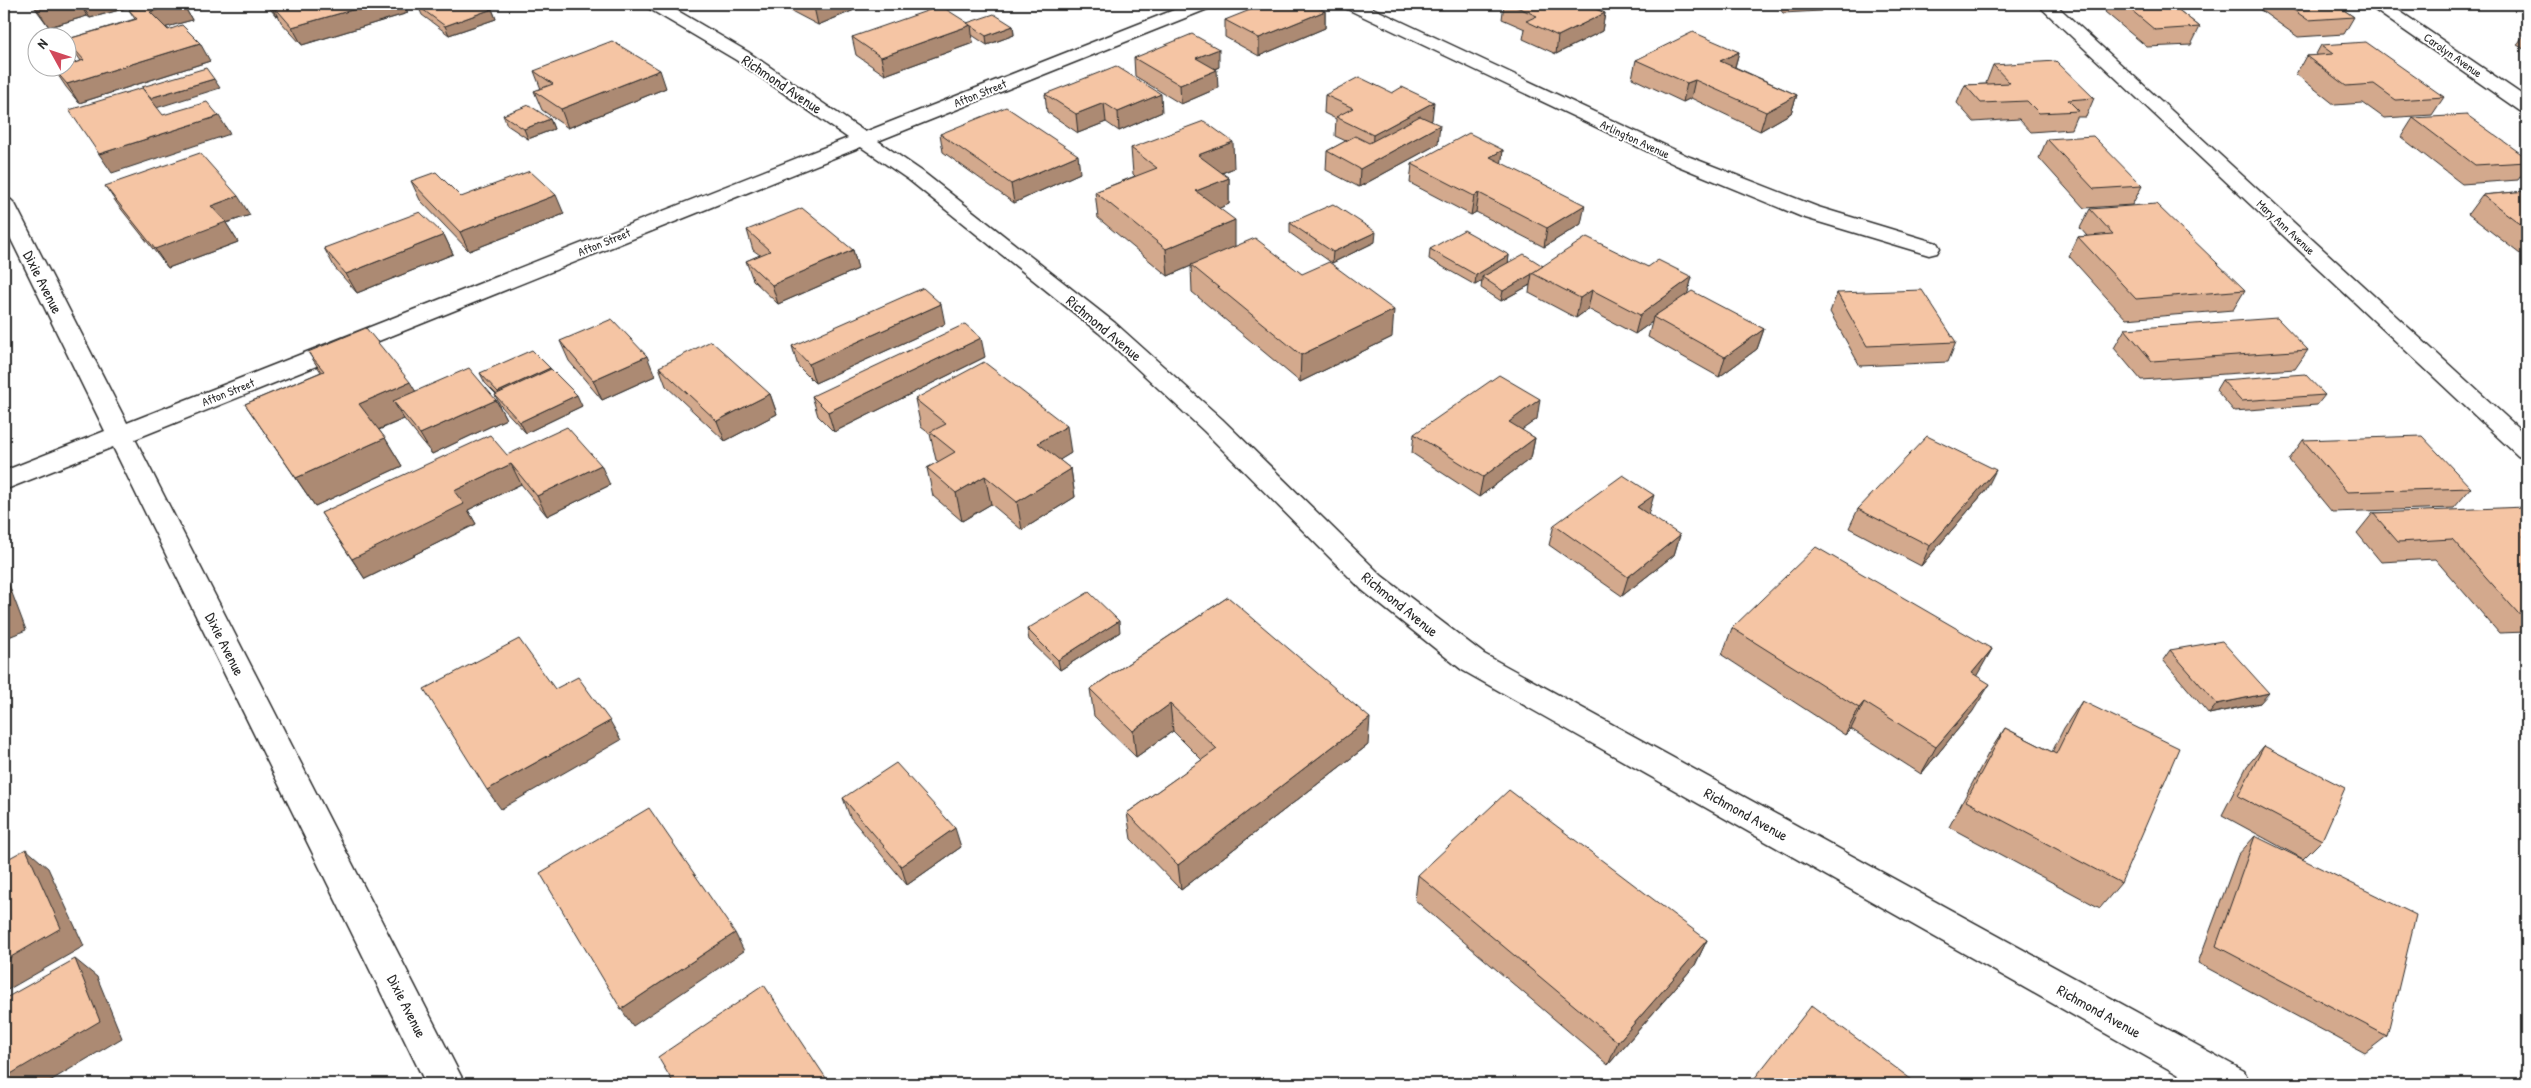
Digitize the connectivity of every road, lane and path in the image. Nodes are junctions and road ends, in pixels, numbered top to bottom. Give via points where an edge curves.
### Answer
1 (654, 4) edge
2 (1204, 4) edge
3 (1351, 4) edge
4 (2045, 4) edge
5 (2378, 4) edge
6 (2527, 107) edge
7 (863, 140) junction
8 (4, 204) edge
9 (1929, 248) dead end
10 (119, 435) junction
11 (2521, 439) edge
12 (4, 480) edge
13 (446, 1084) edge
14 (2231, 1084) edge

1 - 7 street, Richmond Avenue via 742,56
2 - 7 street, Afton Street
3 - 9 street, Arlington Avenue via 1682,161 1810,212
4 - 11 street, Mary Ann Avenue
5 - 6 street, Carolyn Avenue
7 - 10 street, Afton Street
7 - 14 street, Richmond Avenue via 916,176 1107,328 1214,425 1372,583 1473,662
8 - 10 street, Dixie Avenue
10 - 12 street, Afton Street
10 - 13 street, Dixie Avenue

